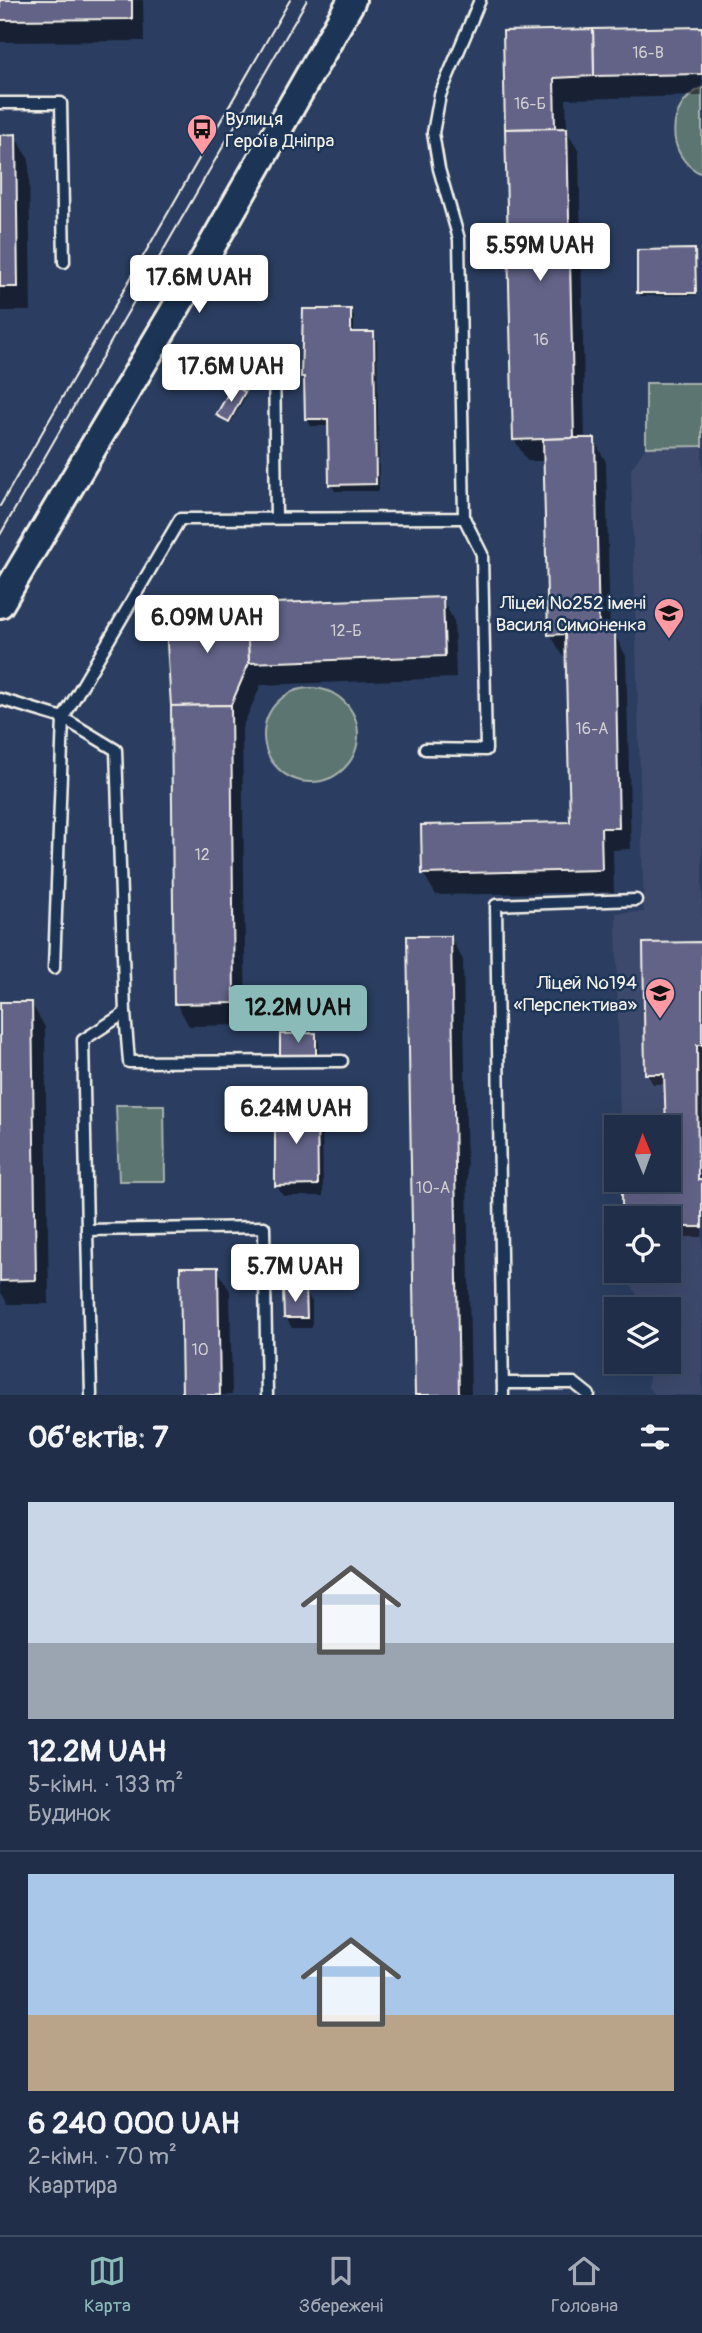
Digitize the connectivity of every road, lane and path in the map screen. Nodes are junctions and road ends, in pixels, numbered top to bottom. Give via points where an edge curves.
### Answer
1 (352, 0) edge
2 (480, 0) edge
3 (0, 103) edge
4 (64, 262) dead end
5 (274, 358) dead end
6 (464, 518) junction
7 (276, 519) junction
8 (0, 604) edge
9 (0, 699) edge
10 (63, 718) junction
11 (425, 749) dead end
12 (636, 900) dead end
13 (54, 968) dead end
14 (125, 1013) junction
15 (342, 1061) dead end
16 (87, 1230) junction
17 (503, 1383) junction
18 (90, 1395) edge
19 (267, 1395) edge
20 (503, 1395) edge
21 (589, 1395) edge

1 - 8 main road
2 - 6 lane via 440,95 433,133 459,239
3 - 4 lane via 61,103
5 - 7 lane
6 - 7 lane
6 - 11 lane via 482,554 486,750
7 - 10 lane via 180,519
9 - 10 lane
10 - 13 lane
10 - 14 lane via 116,750
12 - 17 lane via 496,905
14 - 15 lane via 129,1062
14 - 16 lane via 83,1040
16 - 18 lane
16 - 19 lane via 264,1227
17 - 20 lane
17 - 21 lane via 574,1383

